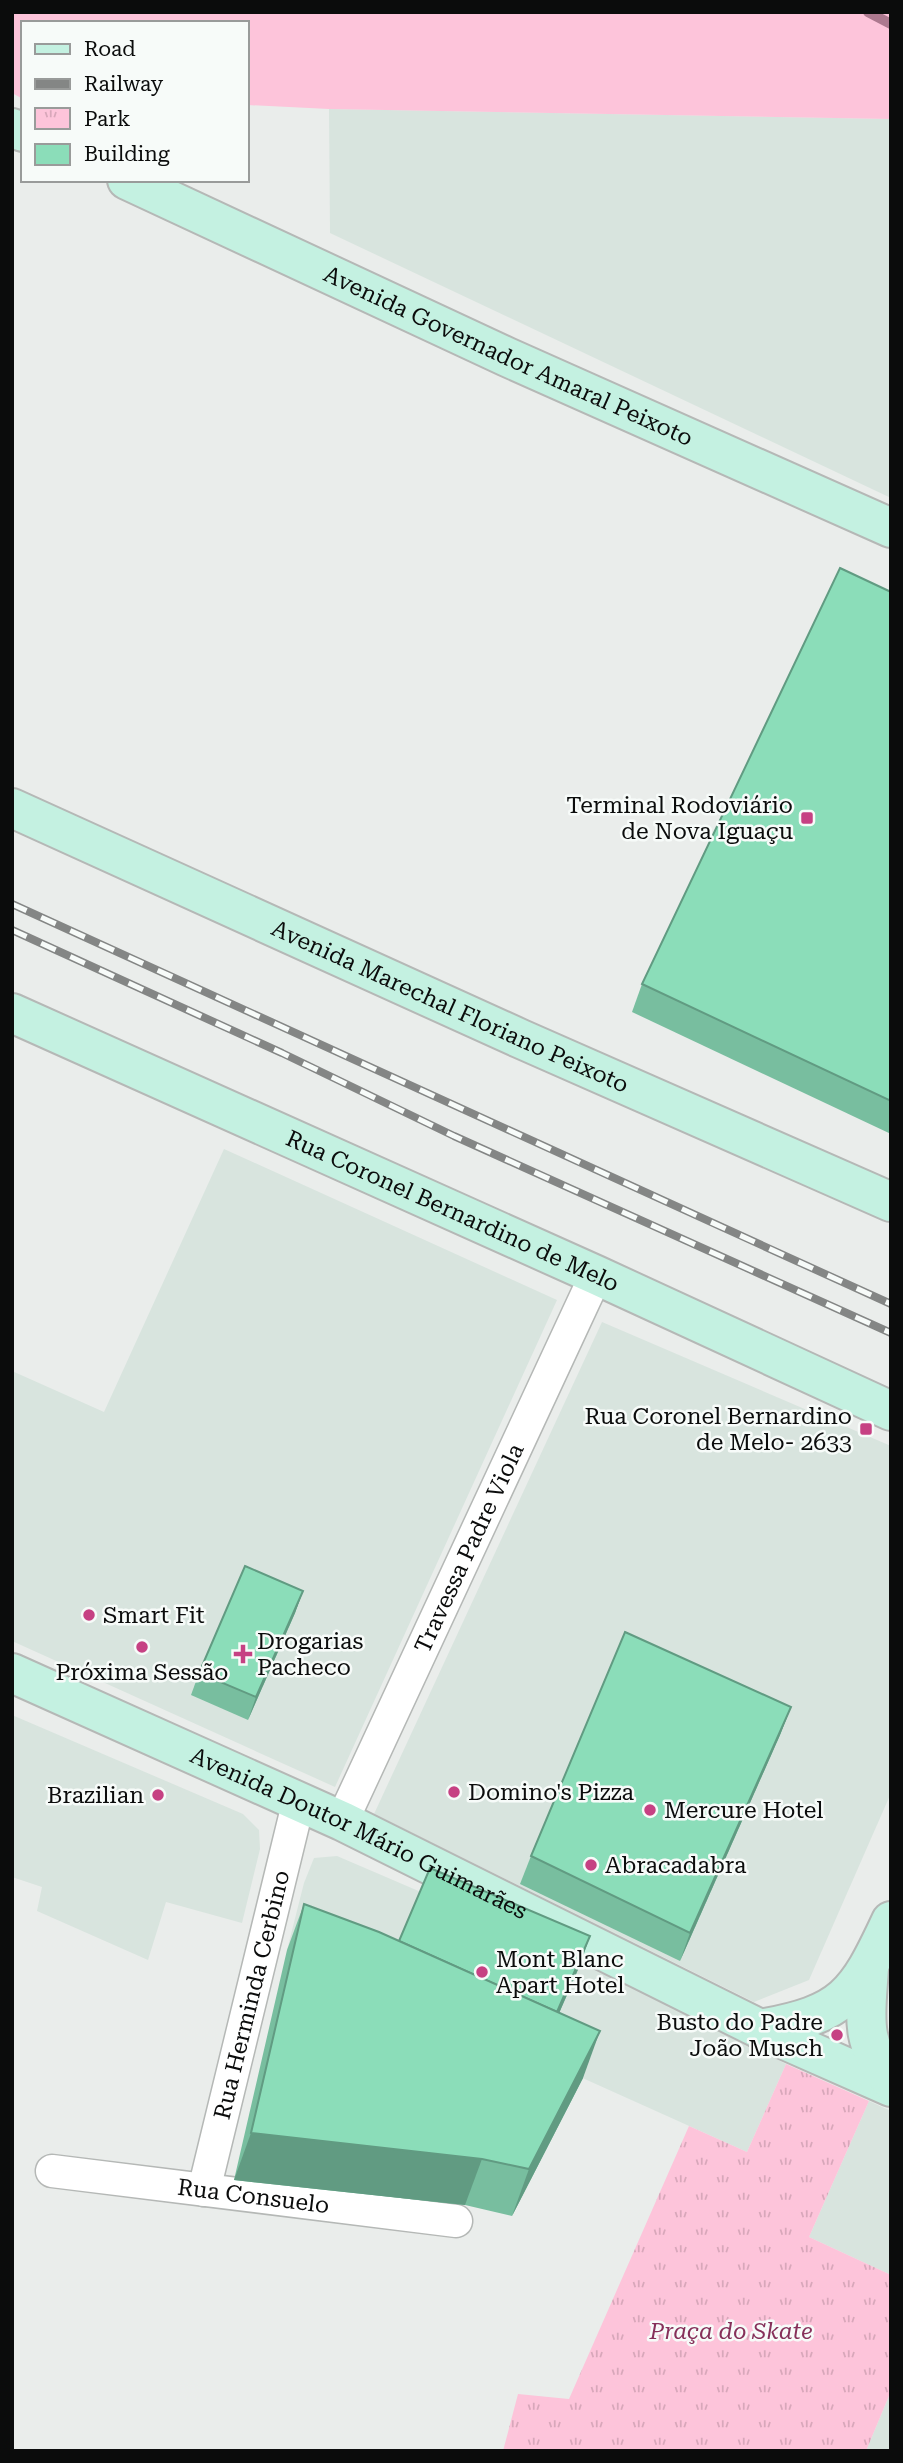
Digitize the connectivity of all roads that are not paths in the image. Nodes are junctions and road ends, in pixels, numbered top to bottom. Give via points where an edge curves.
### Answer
1 (131, 182) edge
2 (891, 528) edge
3 (12, 808) edge
4 (12, 1013) edge
5 (891, 1202) edge
6 (596, 1275) junction
7 (891, 1411) edge
8 (12, 1673) edge
9 (299, 1800) junction
10 (342, 1821) junction
11 (891, 1921) edge
12 (871, 1963) junction
13 (760, 2029) junction
14 (891, 2081) edge
15 (891, 2087) edge
16 (51, 2171) dead end
17 (204, 2190) junction
18 (456, 2221) dead end

1 - 2 main road, Avenida Governador Amaral Peixoto via 507,357
3 - 5 main road, Avenida Marechal Floriano Peixoto
4 - 6 main road, Rua Coronel Bernardino de Melo
6 - 7 main road, Rua Coronel Bernardino de Melo
6 - 10 street, Travessa Padre Viola
8 - 9 main road, Avenida Doutor Mário Guimarães
9 - 10 main road, Avenida Doutor Mário Guimarães
9 - 17 street, Rua Herminda Cerbino
10 - 13 main road, Avenida Doutor Mário Guimarães
11 - 12 main road
12 - 13 main road via 837,2005 814,2017
12 - 14 main road via 865,2020 868,2041
13 - 15 main road, Avenida Doutor Mário Guimarães
16 - 17 street, Rua Consuelo
17 - 18 street, Rua Consuelo

